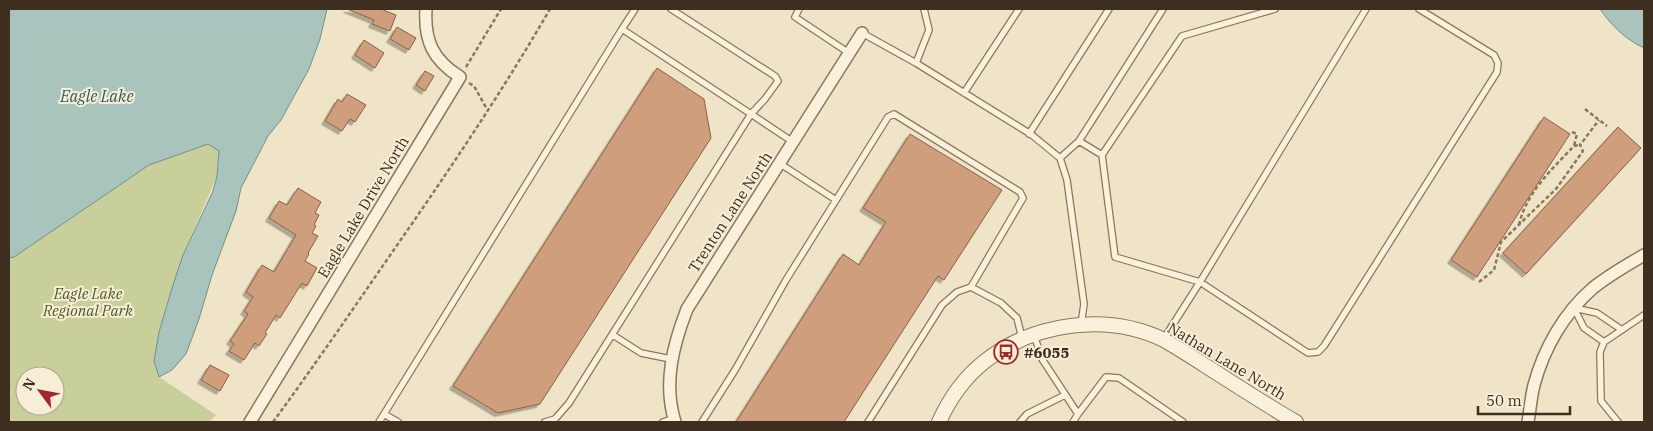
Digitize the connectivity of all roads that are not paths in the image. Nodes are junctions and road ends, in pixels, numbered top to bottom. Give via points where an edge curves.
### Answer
1 (426, 9) edge
2 (635, 9) edge
3 (672, 9) edge
4 (799, 9) edge
5 (924, 9) edge
6 (1019, 9) edge
7 (1109, 9) edge
8 (1163, 9) edge
9 (1275, 9) edge
10 (1366, 9) edge
11 (1419, 9) edge
12 (622, 29) junction
13 (862, 33) joint
14 (849, 53) junction
15 (916, 63) junction
16 (964, 93) junction
17 (751, 114) junction
18 (1029, 134) junction
19 (1079, 141) junction
20 (793, 142) junction
21 (1102, 155) junction
22 (1060, 158) junction
23 (779, 163) junction
24 (836, 200) junction
25 (1644, 255) edge
26 (1200, 282) junction
27 (971, 287) junction
28 (1574, 308) junction
29 (1644, 315) edge
30 (1081, 325) junction
31 (1622, 330) junction
32 (613, 335) junction
33 (1028, 337) junction
34 (1163, 340) junction
35 (1604, 342) junction
36 (671, 359) junction
37 (1066, 395) junction
38 (384, 414) junction
39 (1078, 414) junction
40 (671, 421) edge
41 (250, 422) edge
42 (379, 422) edge
43 (398, 422) edge
44 (545, 422) edge
45 (702, 422) edge
46 (868, 422) edge
47 (938, 422) edge
48 (1020, 422) edge
49 (1073, 422) edge
50 (1183, 422) edge
51 (1296, 422) edge
52 (1528, 422) edge
53 (1618, 422) edge

1 - 41 street, Eagle Lake Drive North via 426,32 432,48 440,62 460,77
2 - 12 lane
3 - 17 lane via 775,76 778,81
4 - 14 lane via 795,17
5 - 15 lane via 929,30
6 - 16 lane
7 - 18 lane
8 - 19 lane
9 - 21 lane via 1182,36
10 - 26 lane
11 - 26 lane via 1494,56 1498,63 1497,72 1324,346 1318,352 1308,352
12 - 17 lane
12 - 38 lane
13 - 14 street, Trenton Lane North
13 - 15 lane
14 - 20 street, Trenton Lane North
15 - 16 lane
16 - 18 lane
17 - 20 lane
17 - 32 lane
18 - 22 lane
19 - 21 lane
19 - 22 lane
20 - 23 street, Trenton Lane North
21 - 26 lane via 1115,257
22 - 30 lane via 1067,180 1084,304
23 - 24 lane
23 - 36 street, Trenton Lane North via 687,308
24 - 27 lane via 888,117 894,114 1020,192 1023,198
24 - 45 lane
25 - 28 street via 1594,288
26 - 34 lane
27 - 33 lane via 1001,303 1017,318
27 - 46 lane via 957,292 942,305
28 - 31 lane via 1596,313
28 - 35 lane via 1584,328
28 - 52 street via 1542,359
29 - 31 lane
30 - 33 street, Nathan Lane North
30 - 34 street, Nathan Lane North via 1123,327
31 - 35 lane
32 - 36 lane via 641,353
32 - 44 lane via 569,403 555,419
33 - 37 lane
33 - 47 street, Nathan Lane North via 982,363 945,408
34 - 51 street, Nathan Lane North
35 - 53 lane via 1600,352 1601,401
36 - 40 street, Trenton Lane North
37 - 39 lane
37 - 48 lane via 1027,414
38 - 42 lane
38 - 43 lane
39 - 49 lane
39 - 50 lane via 1106,377 1119,378

